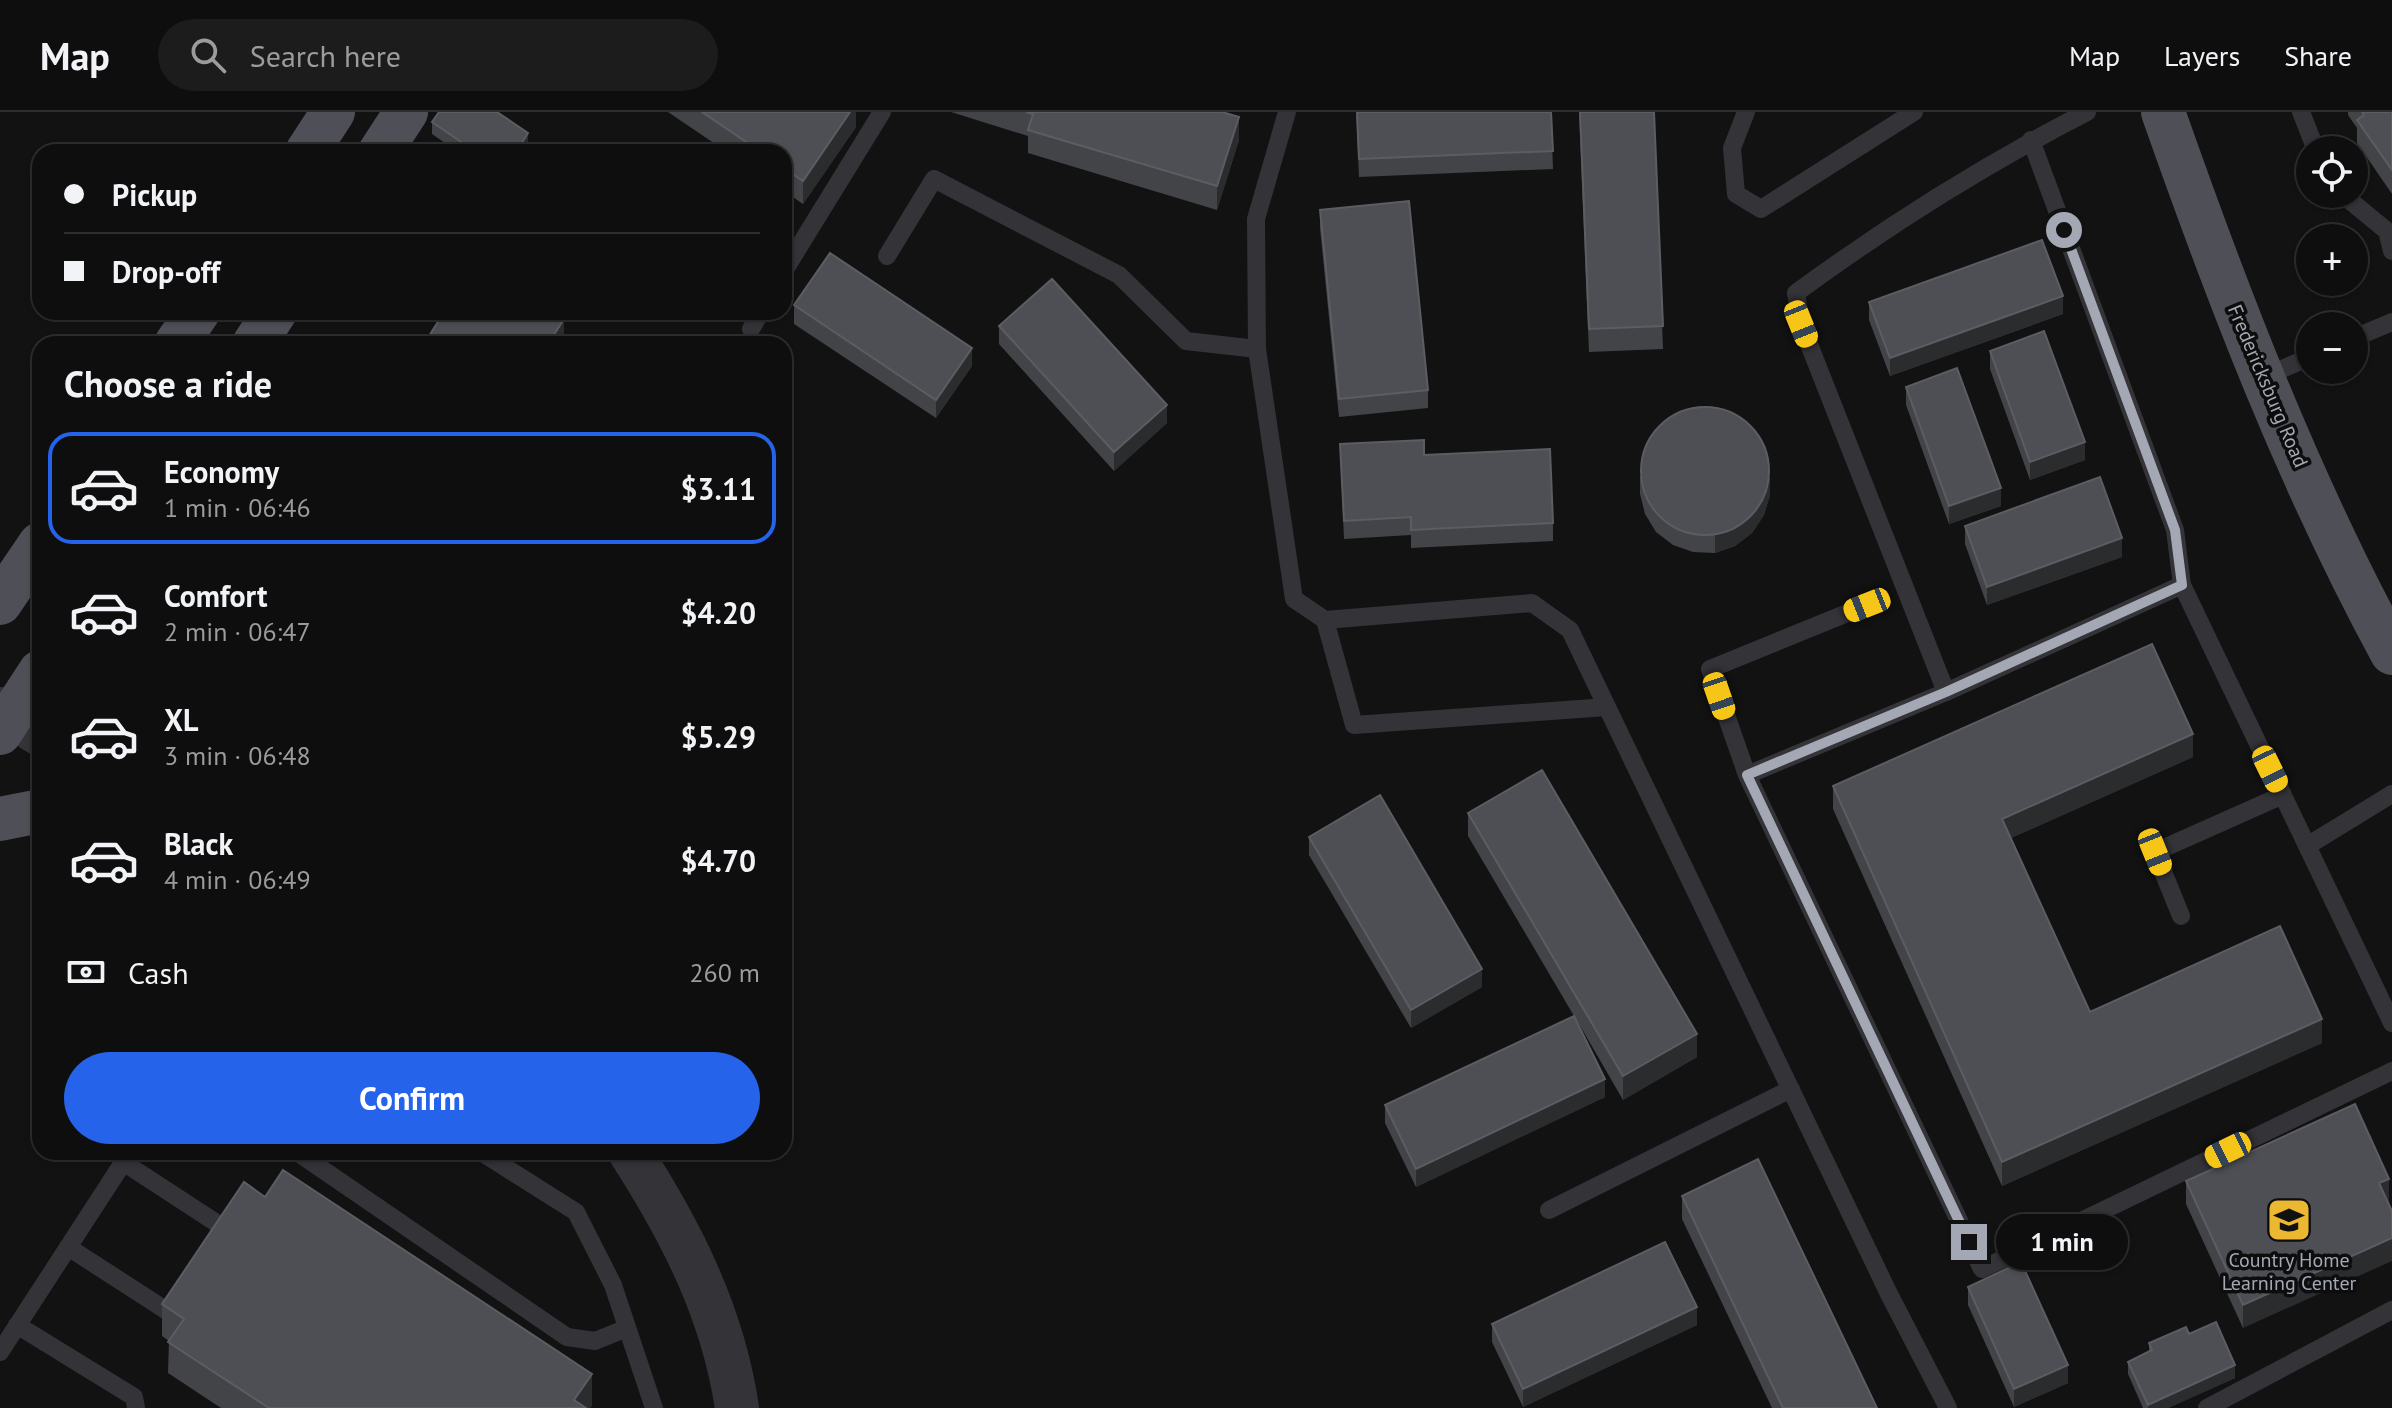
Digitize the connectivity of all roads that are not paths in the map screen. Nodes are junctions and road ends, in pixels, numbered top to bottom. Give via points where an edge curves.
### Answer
1 (333, 112) edge
2 (406, 112) edge
3 (882, 112) edge
4 (1287, 112) edge
5 (1746, 112) edge
6 (1914, 112) edge
7 (2087, 112) edge
8 (2163, 112) edge
9 (2301, 112) edge
10 (2310, 136) edge
11 (2031, 140) junction
12 (312, 144) edge
13 (385, 144) edge
14 (2359, 208) edge
15 (2392, 251) edge
16 (887, 256) dead end
17 (792, 258) edge
18 (756, 320) edge
19 (2392, 322) edge
20 (751, 329) dead end
21 (2368, 332) edge
22 (1257, 349) junction
23 (2296, 363) edge
24 (2261, 378) junction
25 (32, 540) edge
26 (32, 556) edge
27 (0, 561) edge
28 (2182, 585) junction
29 (0, 603) edge
30 (1867, 605) dead end
31 (1325, 620) junction
32 (2392, 653) edge
33 (32, 687) edge
34 (1946, 692) junction
35 (1607, 707) junction
36 (13, 723) edge
37 (1747, 775) junction
38 (2392, 794) edge
39 (2283, 795) junction
40 (32, 813) edge
41 (0, 819) edge
42 (2307, 846) junction
43 (2181, 916) dead end
44 (2392, 1023) edge
45 (2392, 1071) edge
46 (1791, 1089) junction
47 (124, 1160) edge
48 (130, 1160) edge
49 (309, 1160) edge
50 (494, 1160) edge
51 (635, 1160) edge
52 (1549, 1210) dead end
53 (221, 1226) edge
54 (68, 1247) junction
55 (2392, 1310) edge
56 (167, 1311) edge
57 (17, 1325) junction
58 (627, 1328) junction
59 (0, 1352) edge
60 (136, 1408) edge
61 (654, 1408) edge
62 (737, 1408) edge
63 (1948, 1408) edge
64 (2207, 1408) edge

1 - 12 main road
2 - 13 main road
3 - 17 lane
4 - 22 lane via 1256,219
5 - 6 lane via 1732,148 1736,194 1761,209
7 - 11 lane
8 - 24 main road, Fredericksburg Road
9 - 10 lane
11 - 28 lane via 2175,530
11 - 34 lane via 1869,240 1796,293 1801,324
14 - 15 lane via 2387,231
16 - 22 lane via 934,179 1119,275 1186,341
18 - 20 lane
19 - 21 lane
22 - 31 lane via 1294,599
23 - 24 lane
24 - 32 main road, Fredericksburg Road
25 - 27 main road
26 - 29 main road
28 - 34 lane
28 - 39 lane
30 - 37 lane via 1710,669
31 - 35 lane via 1532,603 1570,630
31 - 35 lane via 1354,725
33 - 36 main road
34 - 37 lane
35 - 46 lane
37 - 45 lane via 1982,1269
38 - 42 lane
39 - 42 lane
39 - 43 lane via 2155,852
40 - 41 main road
42 - 44 lane
46 - 52 lane
46 - 63 lane
47 - 54 lane
48 - 53 lane
49 - 58 lane via 567,1337 595,1341
50 - 58 lane via 576,1212 613,1285
51 - 62 street via 668,1211 701,1282 727,1356
54 - 56 lane
54 - 57 lane
55 - 64 lane
57 - 59 lane
57 - 60 lane via 134,1397
58 - 61 lane

